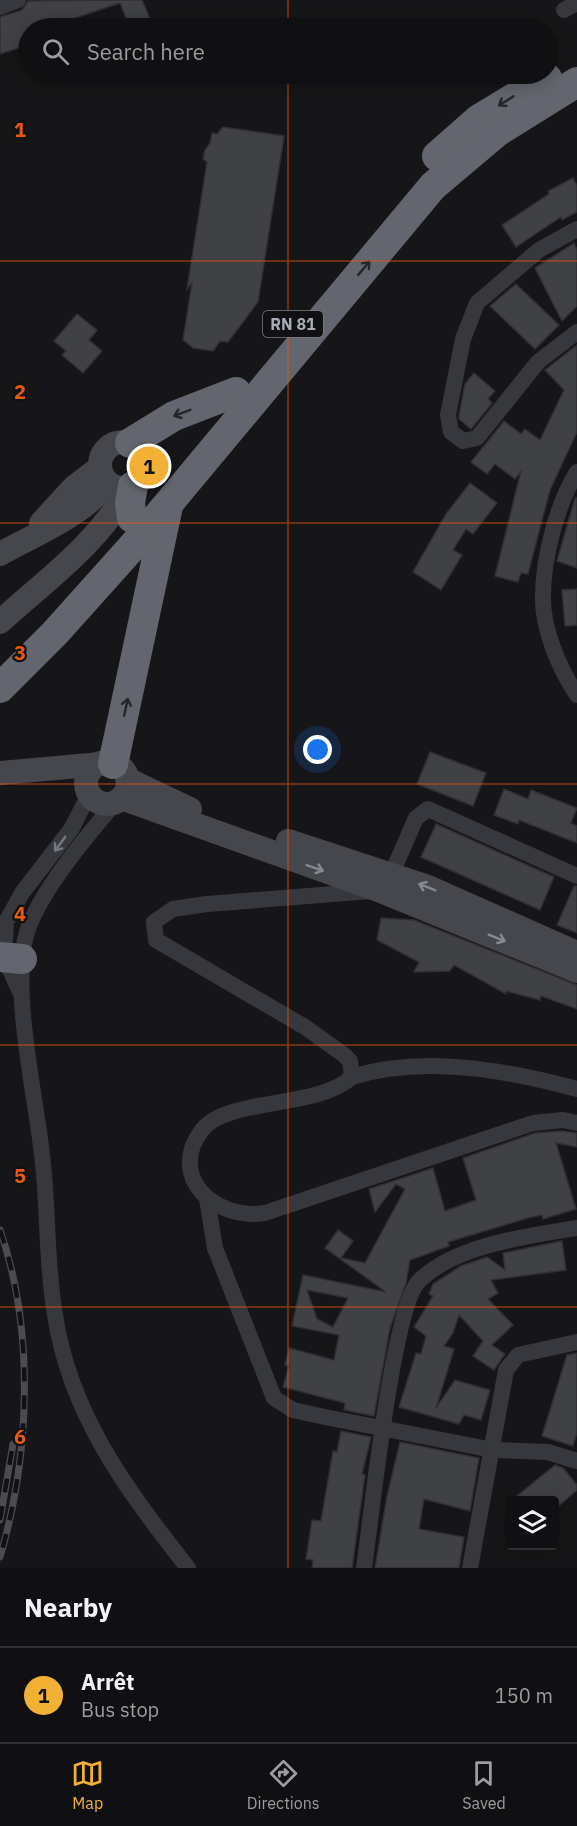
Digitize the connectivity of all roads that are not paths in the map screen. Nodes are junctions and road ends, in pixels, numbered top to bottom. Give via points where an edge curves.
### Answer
1 (18, 0) edge
2 (0, 8) edge
3 (577, 65) edge
4 (559, 74) edge
5 (577, 82) edge
6 (538, 84) edge
7 (577, 229) edge
8 (577, 332) edge
9 (237, 392) junction
10 (129, 442) junction
11 (577, 472) edge
12 (116, 482) junction
13 (169, 502) junction
14 (132, 518) junction
15 (38, 533) junction
16 (84, 545) junction
17 (0, 554) edge
18 (0, 622) edge
19 (49, 627) junction
20 (0, 663) edge
21 (0, 688) edge
22 (577, 695) edge
23 (28, 772) junction
24 (0, 773) edge
25 (116, 781) junction
26 (88, 791) junction
27 (577, 876) edge
28 (385, 882) junction
29 (577, 953) edge
30 (8, 958) edge
31 (577, 971) edge
32 (352, 1077) junction
33 (577, 1089) edge
34 (577, 1123) edge
35 (207, 1199) junction
36 (577, 1228) edge
37 (577, 1342) edge
38 (384, 1428) junction
39 (494, 1450) junction
40 (577, 1461) edge
41 (188, 1568) edge
42 (364, 1568) edge
43 (470, 1568) edge

1 - 2 street
3 -> 4 highway, RN 81
13 -> 5 highway, RN 81 via 433,186 497,132
6 -> 9 highway, RN 81 via 479,119 421,171
7 - 8 street via 539,250 477,303 463,339 448,414 451,432 463,441 477,438 538,362
9 -> 10 highway via 174,416
9 - 14 highway, RN 81
10 - 12 street via 114,443 102,453
10 - 12 street via 142,452 144,475
11 - 22 street via 565,492 554,532 543,597 561,666
12 - 14 highway via 130,503
12 - 15 street via 74,488
12 - 16 street
13 - 19 highway, RN 81
25 -> 13 highway
14 - 19 highway, RN 81
15 - 16 street via 63,532
15 - 17 street
16 - 18 street
19 - 20 highway, RN 81
19 - 21 highway, RN 81
23 - 24 street
23 - 25 street
23 - 26 street
25 - 26 street via 104,804
25 - 26 street via 91,771
25 - 28 street
25 - 30 street
26 -> 30 street via 60,846 13,906 5,929
27 - 28 street via 428,809 416,818
29 -> 28 street
28 -> 31 street
28 - 32 street via 173,909 154,922 156,940 237,986 344,1055 350,1061
30 - 41 street via 23,997 30,1078 41,1141 54,1314 64,1358 95,1437 126,1486
32 - 33 street via 382,1068 437,1066 508,1074
32 - 35 street via 336,1089 210,1122 195,1143 191,1159 194,1179
34 - 35 street via 533,1123 264,1213 237,1214
35 - 38 street via 215,1248 274,1398 293,1410
36 - 38 street via 527,1236 448,1259 417,1282 400,1325
37 - 39 street via 518,1354 511,1362 506,1370
38 - 39 street
38 - 42 street
39 - 40 street via 548,1452
39 - 43 street

